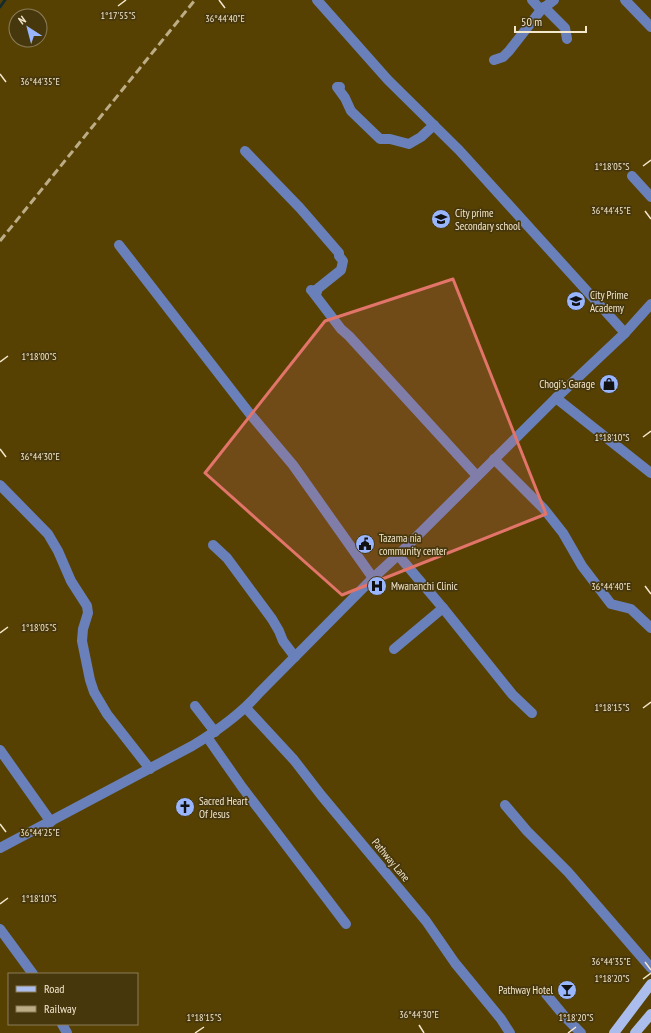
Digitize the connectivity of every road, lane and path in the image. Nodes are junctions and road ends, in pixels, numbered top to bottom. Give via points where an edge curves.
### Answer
1 (317, 0) edge
2 (532, 0) edge
3 (554, 0) edge
4 (625, 0) edge
5 (542, 9) junction
6 (651, 27) edge
7 (566, 39) dead end
8 (494, 60) dead end
9 (340, 87) dead end
10 (434, 126) junction
11 (244, 152) dead end
12 (632, 176) dead end
13 (651, 197) edge
14 (119, 245) dead end
15 (651, 304) edge
16 (625, 333) junction
17 (556, 398) junction
18 (494, 459) junction
19 (651, 473) edge
20 (477, 476) junction
21 (0, 485) edge
22 (213, 545) dead end
23 (398, 555) junction
24 (373, 578) junction
25 (443, 608) junction
26 (651, 628) edge
27 (394, 649) dead end
28 (295, 657) junction
29 (195, 706) dead end
30 (246, 708) junction
31 (532, 713) dead end
32 (211, 734) junction
33 (0, 750) edge
34 (150, 768) junction
35 (505, 805) dead end
36 (51, 822) junction
37 (0, 848) edge
38 (346, 924) dead end
39 (0, 929) edge
40 (651, 968) edge
41 (32, 973) edge
42 (651, 984) edge
43 (546, 994) dead end
44 (651, 1014) edge
45 (510, 1033) edge
46 (581, 1033) edge
47 (614, 1033) edge
48 (635, 1033) edge

1 - 10 street via 388,80
2 - 5 street
3 - 5 street
4 - 6 street
5 - 7 street via 565,28
5 - 8 street via 510,51
9 - 10 street via 337,87 351,111 380,139 409,144
10 - 16 street via 459,150
11 - 20 street via 300,208 339,253 343,262 341,270 316,290 317,292 311,290 312,292 341,330
12 - 13 street
14 - 24 street via 250,414 293,465
15 - 16 street
16 - 17 street
17 - 18 street
17 - 19 street
18 - 20 street
18 - 26 street via 544,509 611,604 631,610
20 - 23 street
21 - 34 street via 48,534 58,551 87,606 82,641 94,692 107,714
22 - 28 street via 227,558 272,619
23 - 24 street
23 - 25 street
24 - 28 street
25 - 27 street
25 - 31 street via 512,694
28 - 30 street
29 - 32 street
30 - 32 street
30 - 45 street, Pathway Lane via 294,760 426,921
32 - 34 street
32 - 38 street via 242,787
33 - 36 street
34 - 36 street
35 - 40 street via 568,872
36 - 37 street
39 - 41 street
42 - 47 main road
43 - 46 street
44 - 48 main road

